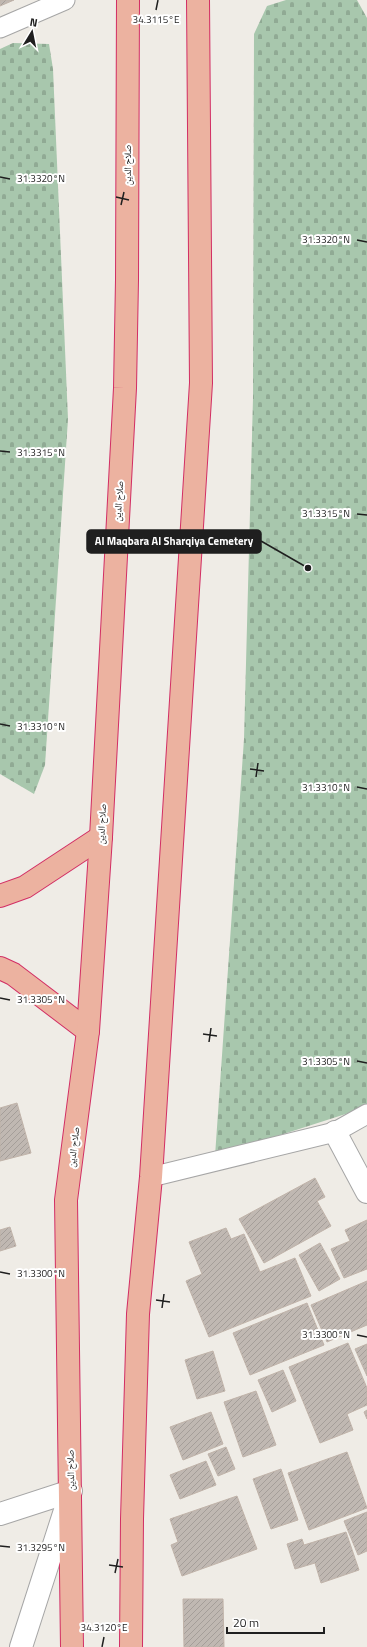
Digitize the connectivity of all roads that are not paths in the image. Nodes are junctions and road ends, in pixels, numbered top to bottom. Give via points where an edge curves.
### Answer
1 (65, 0) edge
2 (128, 0) edge
3 (198, 0) edge
4 (0, 28) edge
5 (101, 837) junction
6 (0, 896) edge
7 (0, 968) edge
8 (88, 1031) junction
9 (367, 1114) edge
10 (335, 1132) junction
11 (151, 1177) junction
12 (367, 1192) edge
13 (71, 1491) junction
14 (0, 1514) edge
15 (21, 1647) edge
16 (72, 1647) edge
17 (131, 1647) edge

1 - 4 lane
2 - 5 highway, صلاح الدين via 125,388
3 - 11 highway via 201,383
5 - 6 highway via 25,887
5 - 8 highway, صلاح الدين
7 - 8 highway via 14,974
8 - 13 highway, صلاح الدين via 66,1200
9 - 10 lane
10 - 11 lane
10 - 12 street
11 - 17 highway via 138,1314
13 - 14 street
13 - 15 street
13 - 16 highway, صلاح الدين

